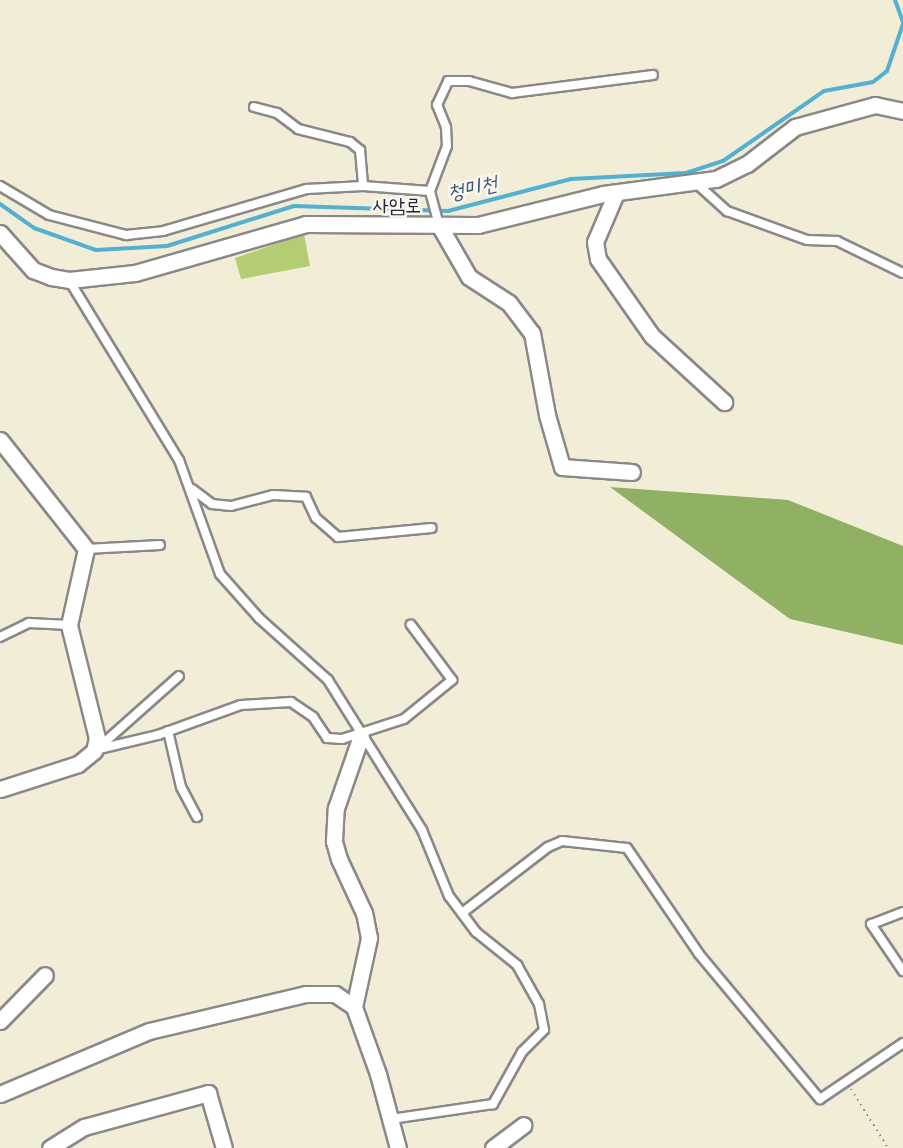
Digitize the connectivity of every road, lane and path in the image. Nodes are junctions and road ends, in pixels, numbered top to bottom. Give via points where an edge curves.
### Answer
1 (653, 75) dead end
2 (255, 107) dead end
3 (903, 111) edge
4 (695, 182) junction
5 (0, 186) edge
6 (363, 186) junction
7 (430, 191) junction
8 (616, 192) junction
9 (439, 225) junction
10 (0, 233) edge
11 (903, 273) edge
12 (69, 280) junction
13 (724, 402) dead end
14 (0, 440) edge
15 (632, 472) dead end
16 (192, 489) junction
17 (432, 528) dead end
18 (160, 545) dead end
19 (86, 549) junction
20 (69, 625) junction
21 (411, 625) dead end
22 (0, 637) edge
23 (179, 676) dead end
24 (168, 731) junction
25 (361, 736) junction
26 (94, 750) junction
27 (0, 789) edge
28 (197, 817) dead end
29 (903, 912) edge
30 (462, 913) junction
31 (903, 971) edge
32 (45, 975) dead end
33 (354, 1006) junction
34 (0, 1021) edge
35 (903, 1043) edge
36 (847, 1081) junction
37 (0, 1094) edge
38 (391, 1119) junction
39 (523, 1125) dead end
40 (50, 1148) edge
41 (224, 1148) edge
42 (398, 1148) edge
43 (493, 1148) edge
44 (888, 1148) edge

1 - 7 lane via 512,93 470,81 448,81 437,105 446,127 447,146
2 - 6 lane via 277,112 298,129 350,142 360,150
3 - 4 street, 사암로 via 875,105 795,127 747,165 716,179
4 - 8 street, 사암로
4 - 11 lane via 727,211 807,240 837,241
5 - 6 lane via 48,214 126,235 163,231 307,189
6 - 7 lane
7 - 9 lane
8 - 9 street, 사암로 via 478,225
8 - 13 street via 595,242 598,259 652,336
9 - 12 street, 사암로 via 306,224 170,265
9 - 15 street via 469,278 510,303 532,333 547,415 562,467
10 - 12 street, 사암로 via 33,270
12 - 16 lane via 179,460
14 - 19 street
16 - 17 lane via 212,504 231,506 273,495 306,497 316,518 338,537
16 - 25 lane via 220,574 260,618 328,680
18 - 19 lane
19 - 20 street
20 - 22 lane via 29,623
20 - 26 street via 97,738
21 - 25 lane via 452,680 404,719
23 - 26 lane
24 - 25 lane via 241,705 291,702 313,717 327,738
24 - 26 lane
24 - 28 lane via 181,787
25 - 30 lane via 422,830 449,896
25 - 33 street via 336,808 334,841 364,913 369,938
26 - 27 street via 78,764
29 - 31 lane via 871,924
30 - 36 lane via 548,847 562,841 627,848 699,954 820,1099
30 - 38 lane via 476,932 518,965 538,1004 544,1030 522,1052 493,1104
32 - 34 street
33 - 37 street via 335,994 306,994 149,1031
33 - 38 street
35 - 36 lane
36 - 44 path
38 - 42 street
39 - 43 street
40 - 41 street via 84,1127 208,1093

